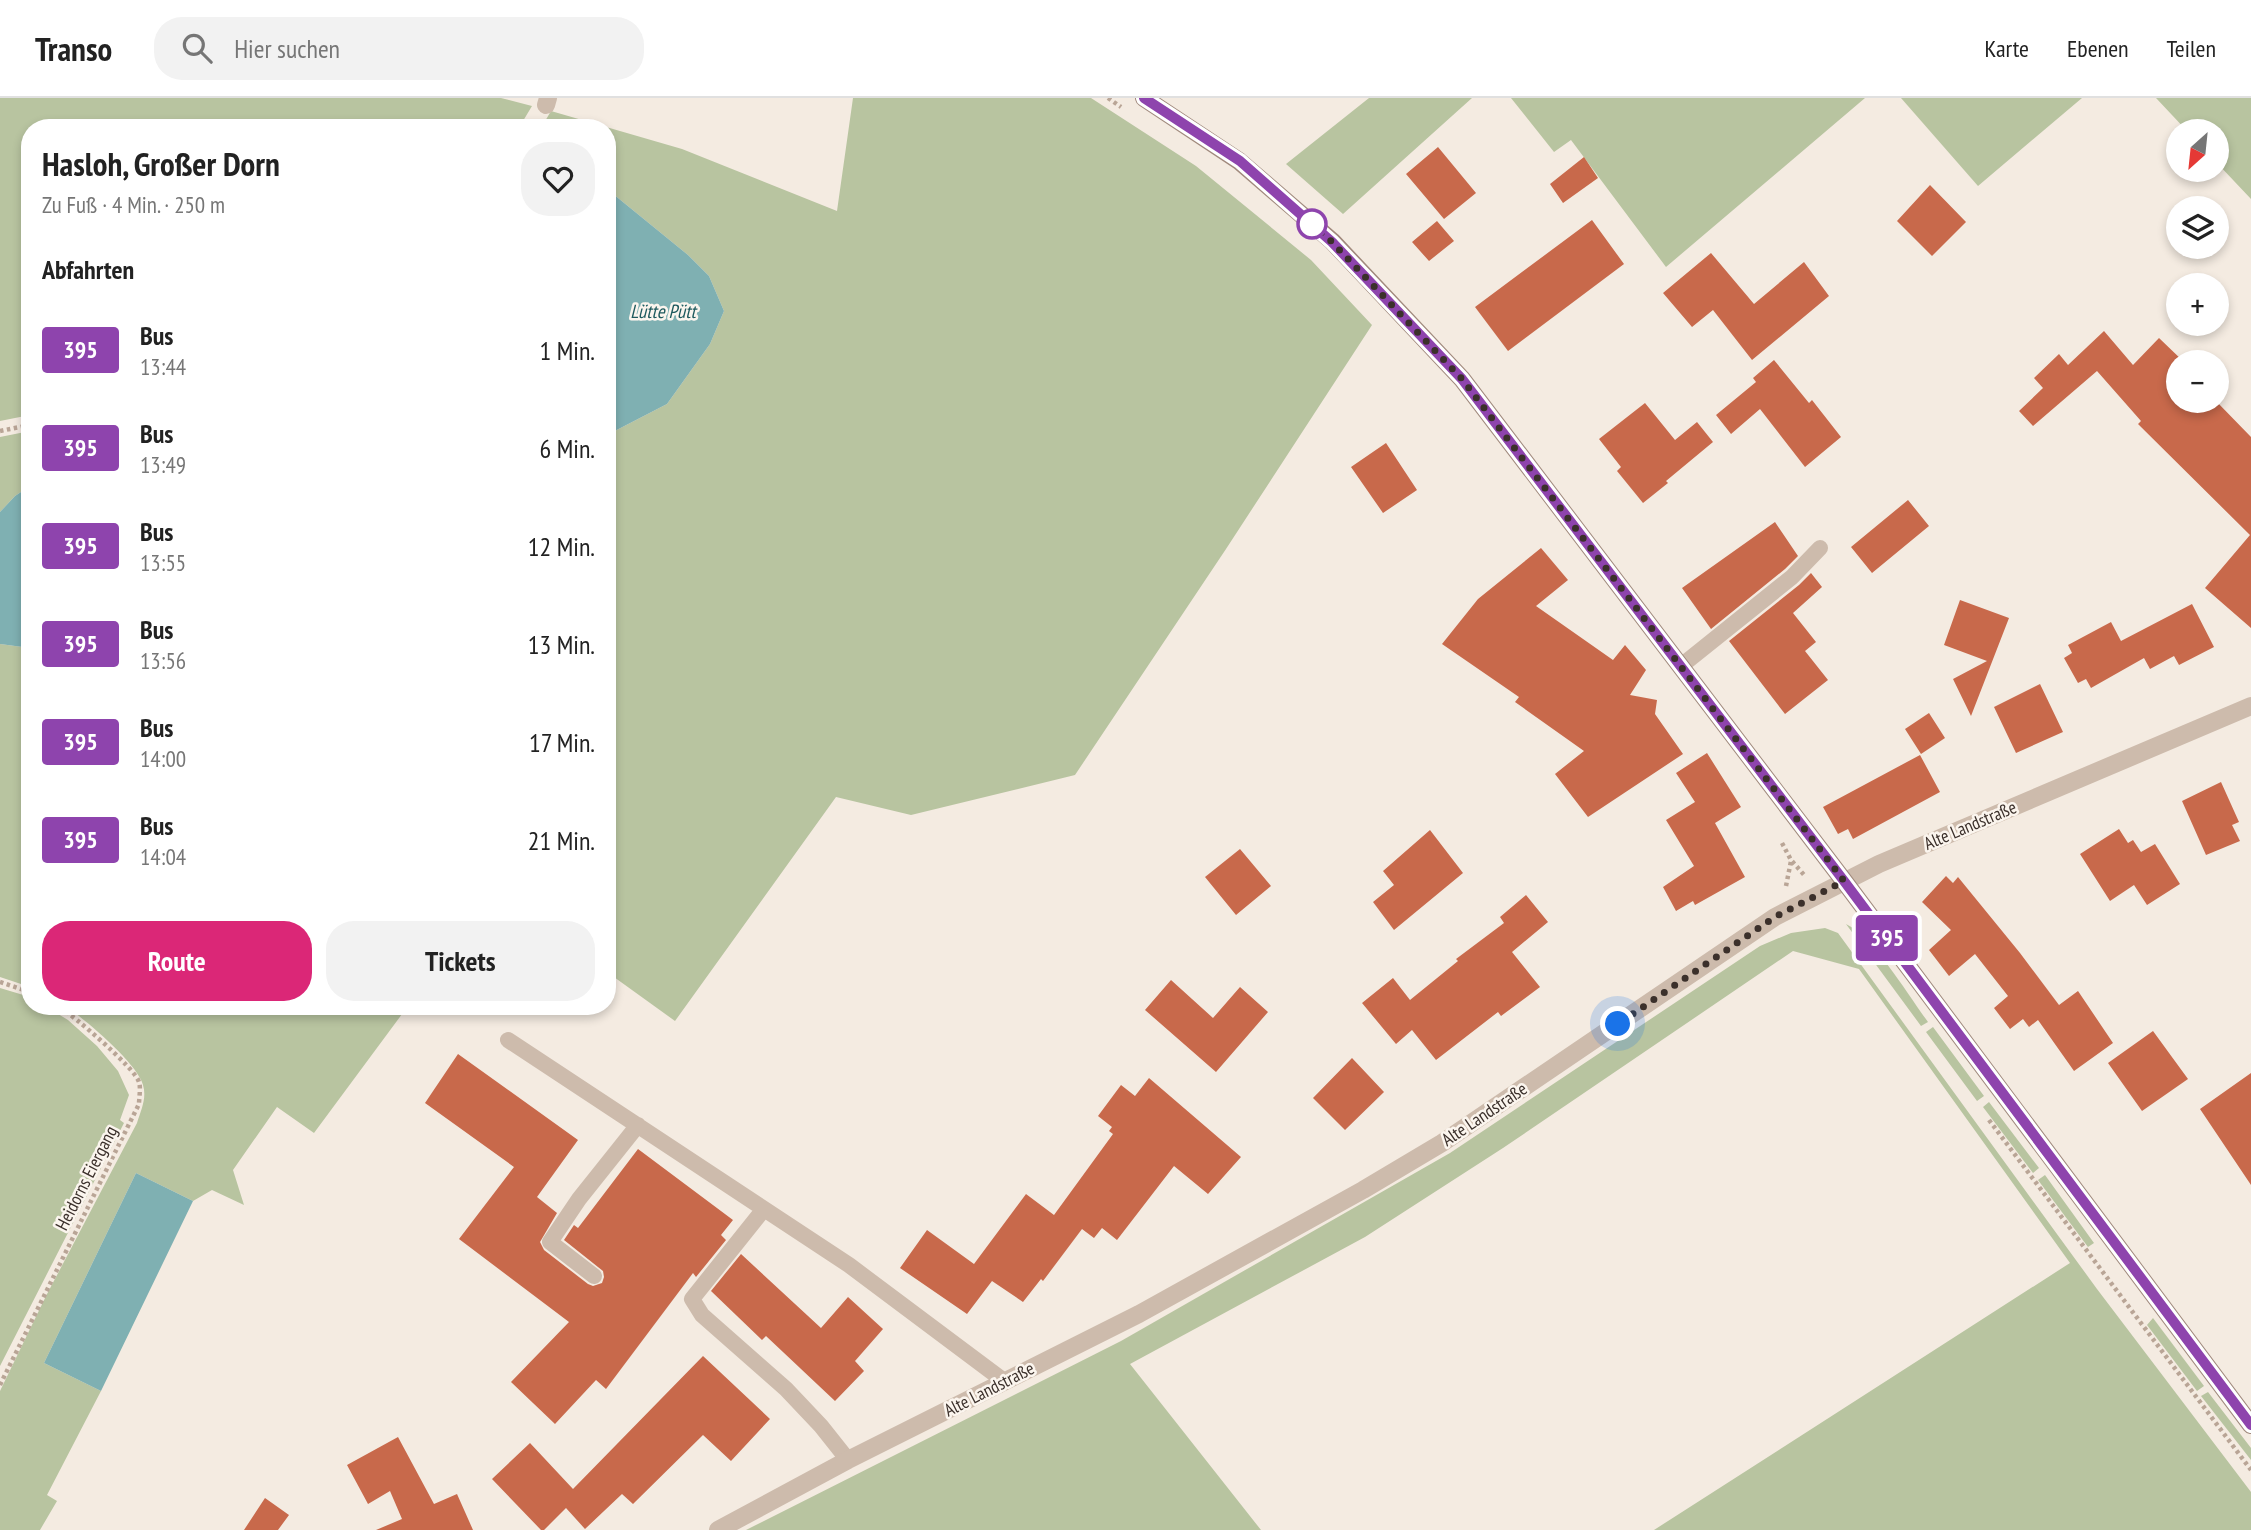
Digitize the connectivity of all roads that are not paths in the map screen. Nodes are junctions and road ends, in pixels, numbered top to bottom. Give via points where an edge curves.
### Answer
1 (1144, 98) edge
2 (1820, 548) dead end
3 (1681, 666) junction
4 (2251, 706) edge
5 (1844, 881) junction
6 (508, 1040) dead end
7 (638, 1125) junction
8 (764, 1209) junction
9 (594, 1276) dead end
10 (1004, 1381) junction
11 (2251, 1425) edge
12 (848, 1460) junction
13 (718, 1530) edge

1 - 3 main road via 1240,161 1311,223 1453,369
2 - 3 lane via 1792,577
3 - 5 main road
4 - 5 street, Alte Landstraße
5 - 10 street, Alte Landstraße via 1775,917 1456,1134 1363,1190 1139,1314
5 - 11 main road
6 - 7 lane
7 - 8 lane
7 - 9 lane via 550,1242
8 - 10 lane via 849,1265
8 - 12 lane via 692,1299 702,1315 786,1389
10 - 12 street, Alte Landstraße
12 - 13 street, Alte Landstraße

